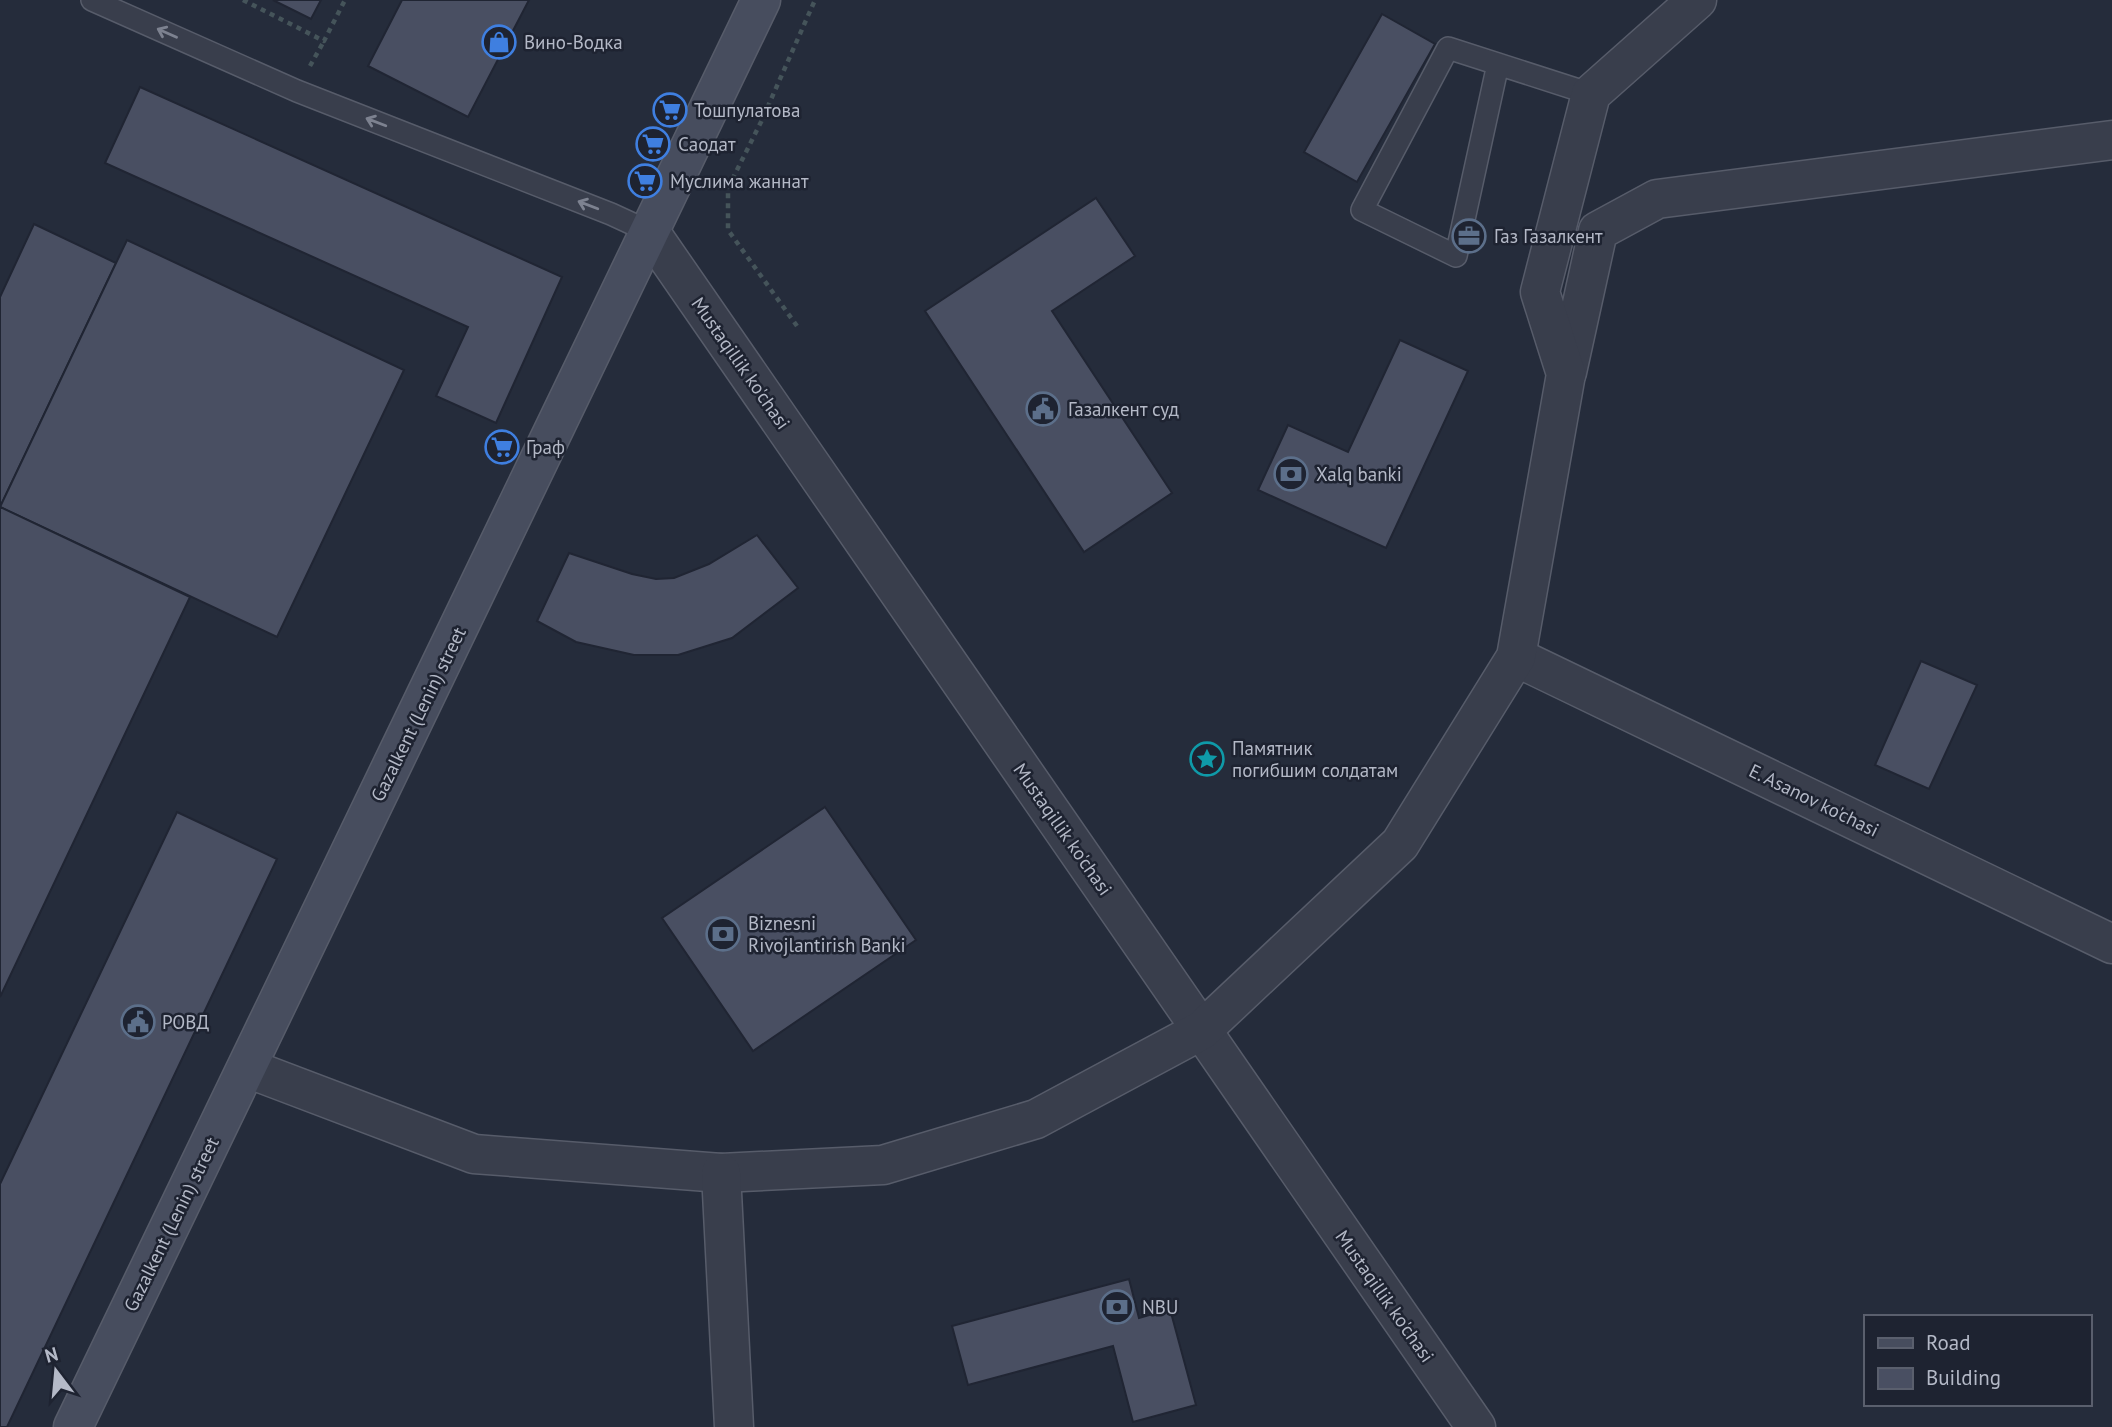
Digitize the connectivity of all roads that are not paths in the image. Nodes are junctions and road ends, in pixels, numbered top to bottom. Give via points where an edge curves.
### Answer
1 (92, 0) edge
2 (761, 0) edge
3 (1698, 0) edge
4 (1498, 64) junction
5 (1591, 94) junction
6 (2112, 140) edge
7 (650, 232) junction
8 (1566, 374) junction
9 (1517, 657) junction
10 (2112, 944) edge
11 (1202, 1030) junction
12 (247, 1068) junction
13 (721, 1173) junction
14 (73, 1427) edge
15 (734, 1427) edge
16 (1476, 1427) edge

7 -> 1 lane via 297,92
2 - 7 main road, Gazalkent (Lenin) street
3 - 5 street
4 - 4 lane via 1448,48 1362,210 1456,256
4 - 5 lane
5 - 8 street via 1540,292
6 - 8 street via 1657,199 1598,231
7 - 11 street, Mustaqillik ko'chasi
7 - 12 main road, Gazalkent (Lenin) street
8 - 9 street
9 - 10 street, E. Asanov ko'chasi
9 - 11 street via 1400,844
11 - 13 street via 1036,1119 883,1165
11 - 16 street, Mustaqillik ko'chasi
12 - 13 street via 474,1154
12 - 14 main road, Gazalkent (Lenin) street
13 - 15 street

